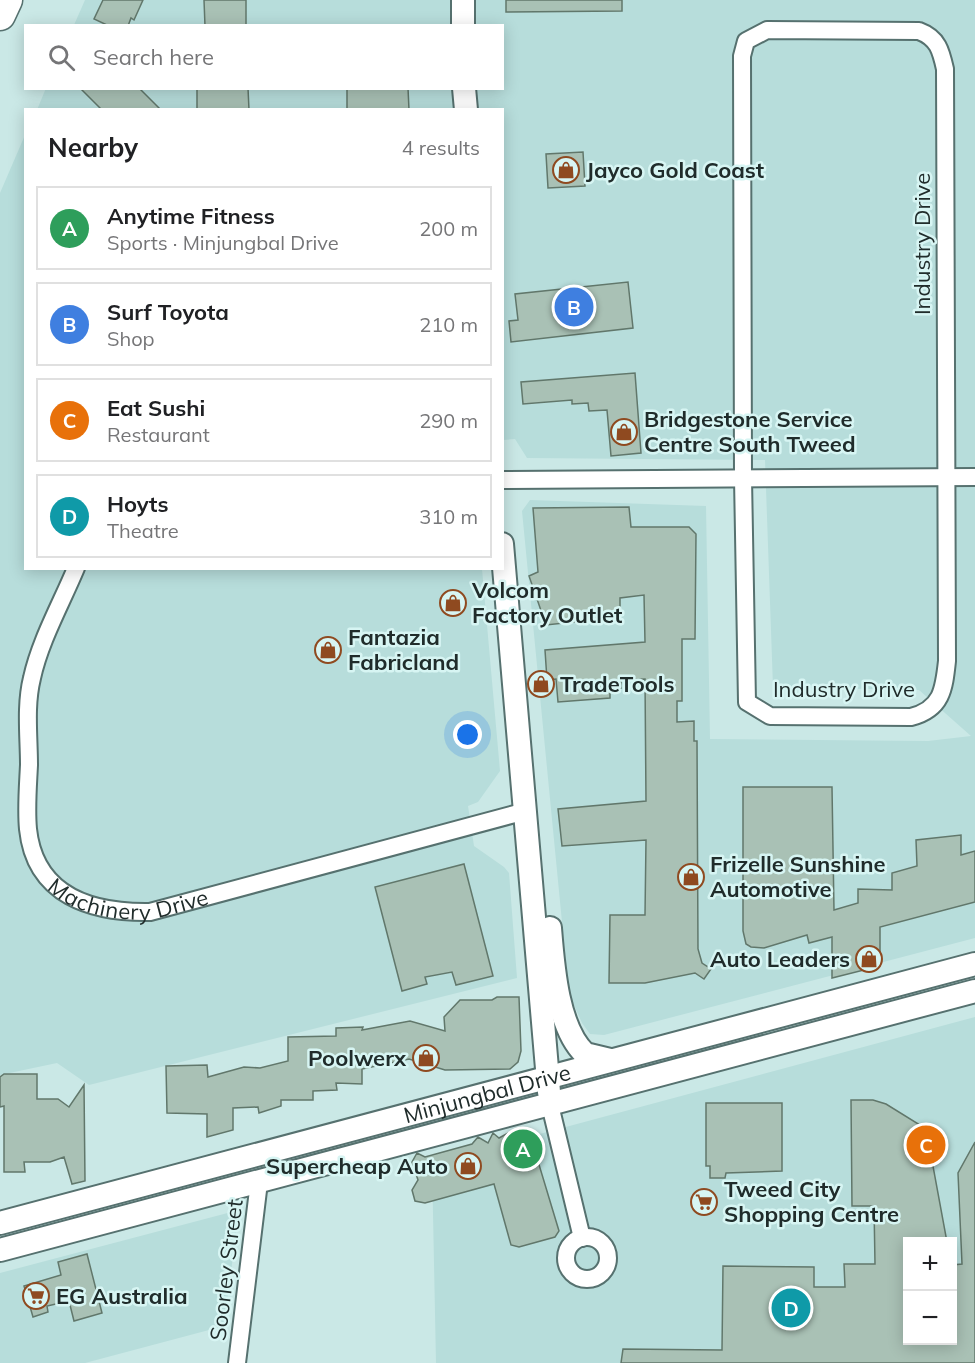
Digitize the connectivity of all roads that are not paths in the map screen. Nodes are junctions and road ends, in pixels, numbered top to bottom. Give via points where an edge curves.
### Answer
1 (7, 0) edge
2 (463, 0) edge
3 (0, 15) edge
4 (462, 24) edge
5 (464, 90) edge
6 (465, 108) edge
7 (975, 477) edge
8 (743, 478) junction
9 (945, 478) junction
10 (504, 480) edge
11 (504, 566) edge
12 (75, 570) edge
13 (526, 818) junction
14 (975, 964) edge
15 (975, 991) edge
16 (611, 1060) junction
17 (548, 1078) junction
18 (550, 1105) junction
19 (259, 1182) junction
20 (0, 1223) edge
21 (582, 1238) dead end
22 (0, 1250) edge
23 (237, 1363) edge

1 - 3 highway
2 - 4 main road
5 - 6 main road
7 - 9 street
8 - 9 street
8 - 9 street, Industry Drive via 747,702 770,716 888,717 911,717 930,710 944,686
8 - 9 street, Industry Drive via 742,56 746,41 767,30 919,31 930,35 940,48 945,81
8 - 10 street
11 - 13 main road
12 - 13 street, Machinery Drive via 32,676 28,790 28,830 35,852 45,873 73,899 97,909 150,912
13 - 16 main road via 542,862 556,983 568,1025 585,1054
13 - 17 main road
14 - 16 main road, Minjungbal Drive
15 - 18 main road, Minjungbal Drive
16 - 17 main road, Minjungbal Drive
17 - 18 main road
17 - 20 main road, Minjungbal Drive
18 - 19 main road, Minjungbal Drive
18 - 21 street
19 - 22 main road, Minjungbal Drive
19 - 23 street, Soorley Street

